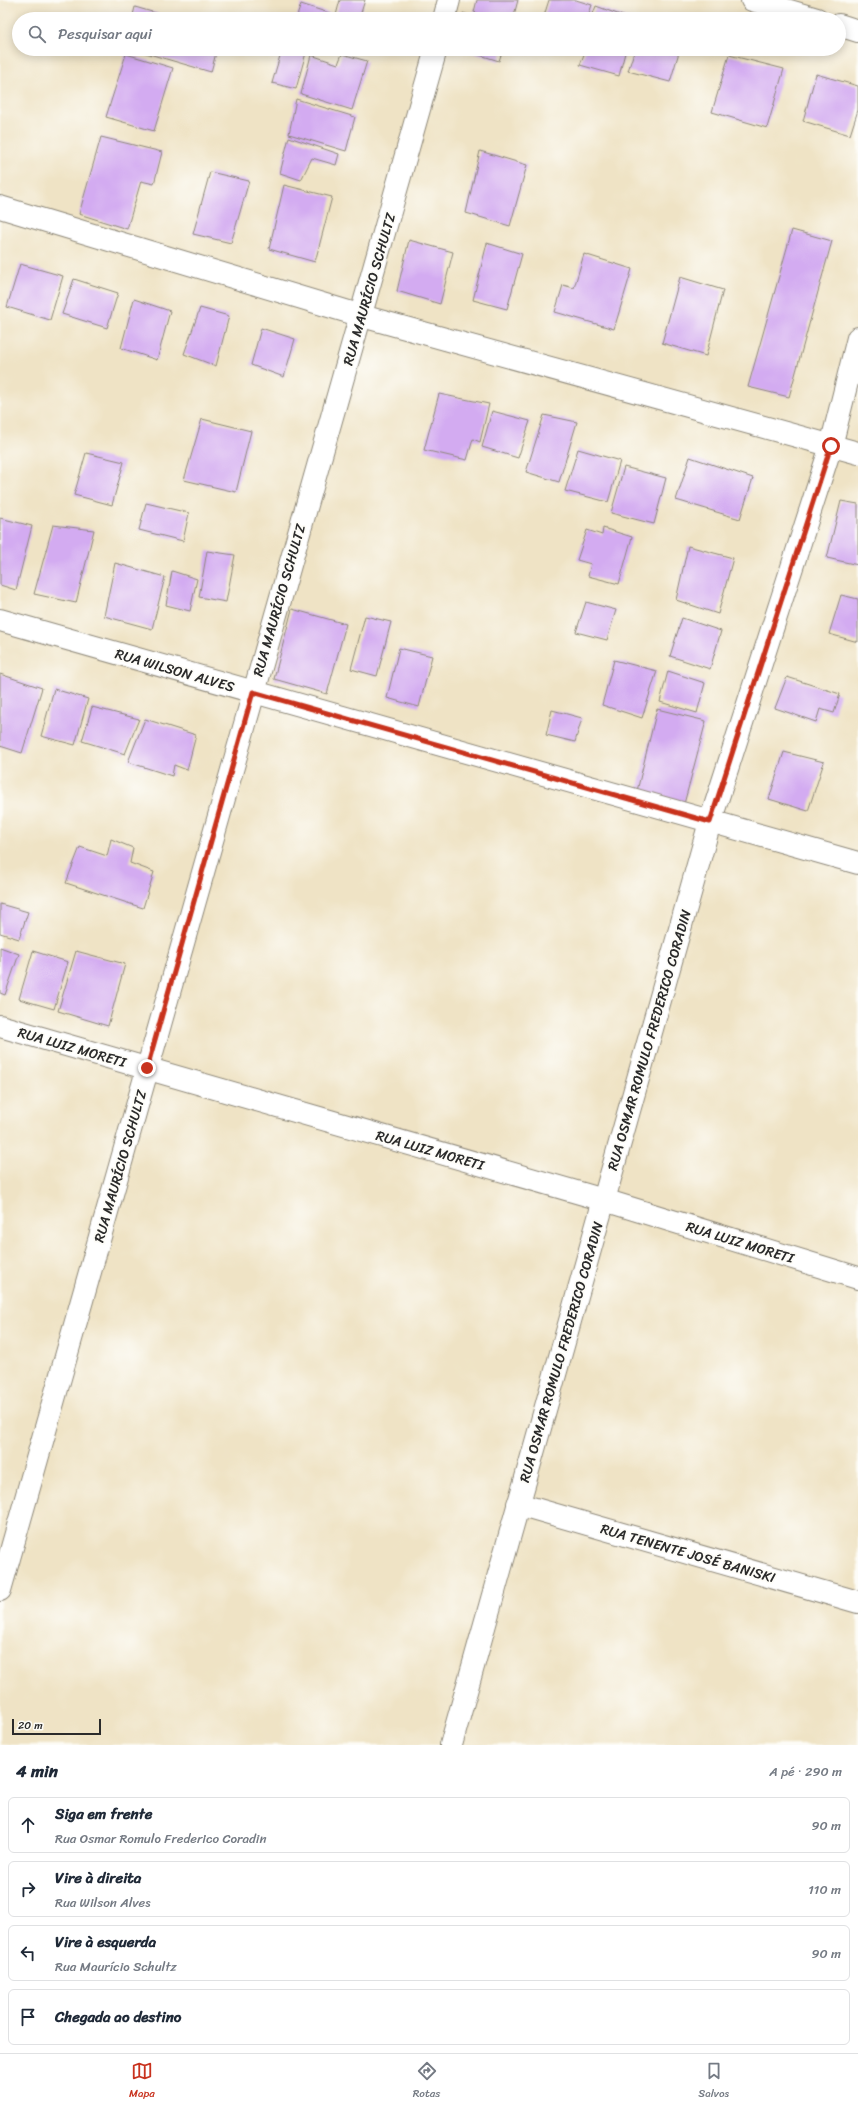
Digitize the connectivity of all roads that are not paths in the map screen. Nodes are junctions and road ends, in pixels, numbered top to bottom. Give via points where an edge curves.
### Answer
1 (449, 0) edge
2 (752, 0) edge
3 (446, 12) edge
4 (793, 12) edge
5 (846, 27) edge
6 (858, 31) edge
7 (434, 56) edge
8 (0, 207) edge
9 (362, 316) junction
10 (858, 338) edge
11 (831, 446) junction
12 (858, 454) edge
13 (0, 620) edge
14 (253, 692) junction
15 (710, 822) junction
16 (858, 863) edge
17 (0, 1026) edge
18 (147, 1068) junction
19 (604, 1200) junction
20 (858, 1278) edge
21 (518, 1504) junction
22 (0, 1590) edge
23 (858, 1602) edge
24 (450, 1745) edge

1 - 3 street
2 - 4 street
5 - 6 street
7 - 9 street, RUA MAURÍCIO SCHULTZ
8 - 9 street
9 - 11 street
9 - 14 street, RUA MAURÍCIO SCHULTZ
10 - 11 street, RUA OSMAR ROMULO FREDERICO CORADIN
11 - 12 street
11 - 15 street, RUA OSMAR ROMULO FREDERICO CORADIN
13 - 14 street, RUA WILSON ALVES
14 - 15 street, RUA WILSON ALVES
14 - 18 street, RUA MAURÍCIO SCHULTZ
15 - 16 street, RUA WILSON ALVES
15 - 19 street, RUA OSMAR ROMULO FREDERICO CORADIN
17 - 18 street, RUA LUIZ MORETI
18 - 19 street, RUA LUIZ MORETI
18 - 22 street, RUA MAURÍCIO SCHULTZ
19 - 20 street, RUA LUIZ MORETI
19 - 21 street, RUA OSMAR ROMULO FREDERICO CORADIN
21 - 23 street, RUA TENENTE JOSÉ BANISKI
21 - 24 street, RUA OSMAR ROMULO FREDERICO CORADIN

